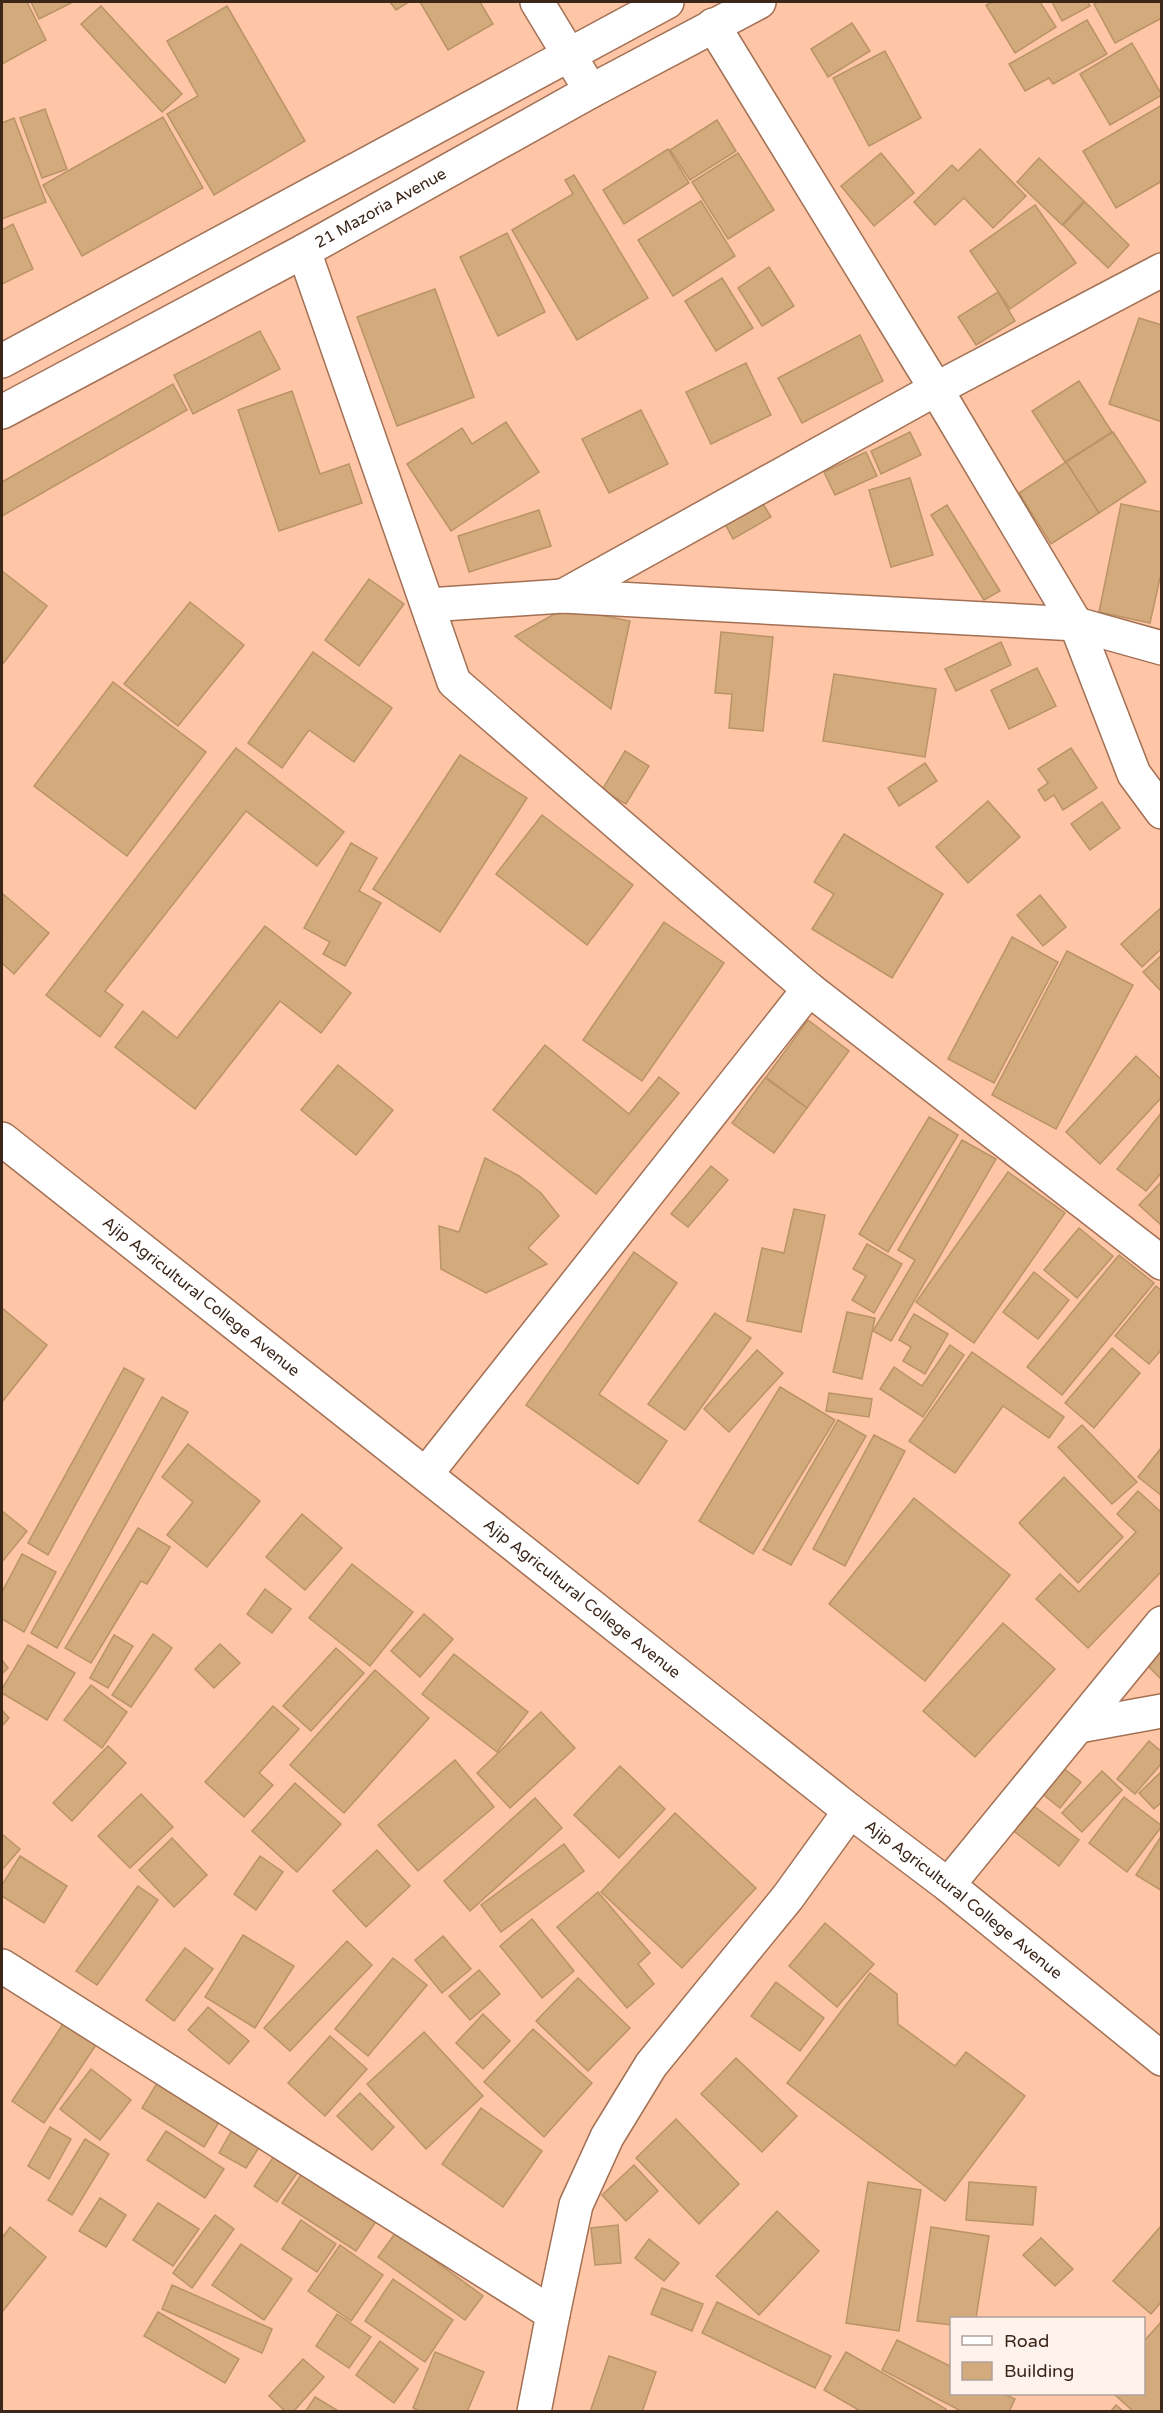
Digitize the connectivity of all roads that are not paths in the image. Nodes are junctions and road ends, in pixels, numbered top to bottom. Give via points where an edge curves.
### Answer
1 (537, 2) edge
2 (667, 2) edge
3 (759, 2) edge
4 (713, 25) junction
5 (569, 54) junction
6 (591, 91) junction
7 (304, 251) junction
8 (1161, 270) edge
9 (2, 361) edge
10 (936, 389) junction
11 (2, 412) edge
12 (563, 596) junction
13 (428, 605) junction
14 (1076, 624) junction
15 (1161, 648) edge
16 (1161, 813) edge
17 (809, 989) junction
18 (2, 1139) edge
19 (1161, 1263) edge
20 (426, 1474) junction
21 (1161, 1623) edge
22 (1161, 1710) edge
23 (1079, 1726) junction
24 (850, 1811) junction
25 (948, 1885) junction
26 (2, 1966) edge
27 (1161, 2059) edge
28 (552, 2314) junction
29 (534, 2412) edge

1 - 5 street
2 - 5 street
3 - 4 street, 21 Mazoria Avenue
4 - 6 street, 21 Mazoria Avenue
4 - 10 street
5 - 6 street
5 - 9 street
6 - 7 street, 21 Mazoria Avenue
7 - 11 street, 21 Mazoria Avenue
7 - 13 street
8 - 10 street
10 - 12 street
10 - 14 street
12 - 13 street
12 - 14 street
13 - 17 street via 454,682
14 - 15 street
14 - 16 street via 1134,774
17 - 19 street
17 - 20 street
18 - 20 street, Ajip Agricultural College Avenue
20 - 24 street, Ajip Agricultural College Avenue
21 - 23 street
22 - 23 street
23 - 25 street
24 - 25 street, Ajip Agricultural College Avenue
24 - 28 street via 788,1897 651,2065 607,2137 576,2205
25 - 27 street, Ajip Agricultural College Avenue
26 - 28 street
28 - 29 street

